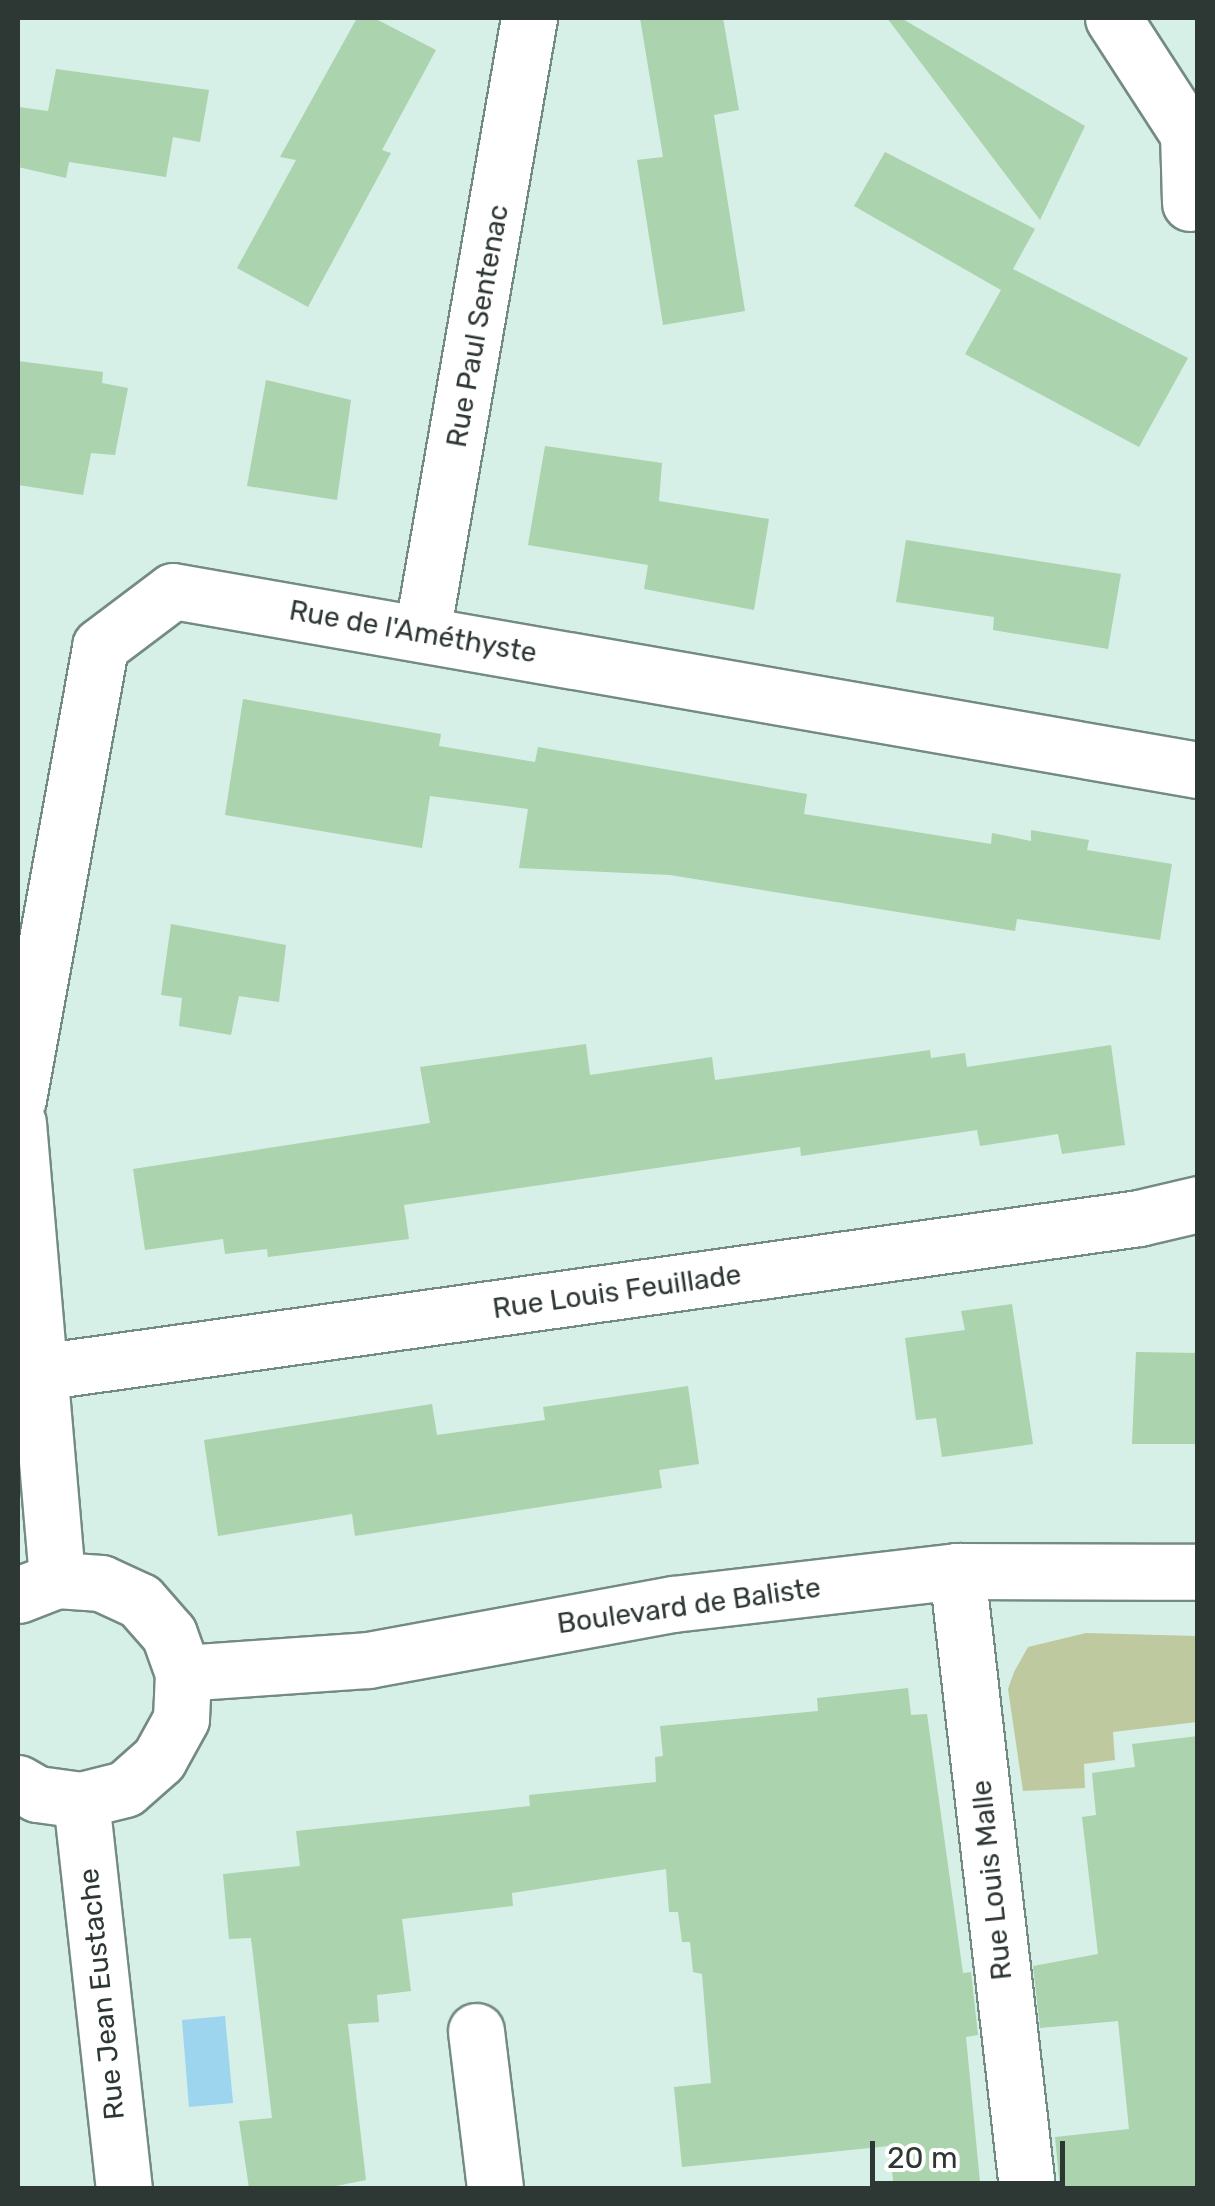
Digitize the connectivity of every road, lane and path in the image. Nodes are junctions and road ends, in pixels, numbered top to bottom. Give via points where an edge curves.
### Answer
1 (529, 18) edge
2 (1113, 18) edge
3 (1190, 203) dead end
4 (422, 633) junction
5 (1198, 770) edge
6 (18, 1100) edge
7 (18, 1122) edge
8 (1198, 1204) edge
9 (27, 1374) edge
10 (958, 1571) junction
11 (1198, 1572) edge
12 (38, 1587) edge
13 (183, 1674) junction
14 (18, 1783) edge
15 (80, 1800) junction
16 (476, 2031) dead end
17 (124, 2188) edge
18 (494, 2188) edge
19 (1027, 2188) edge

1 - 4 street, Rue Paul Sentenac
2 - 3 street via 1188,134
4 - 5 street, Rue de l'Améthyste
4 - 6 street, Rue de l'Améthyste via 174,592 100,646
7 - 9 street
8 - 9 street, Rue Louis Feuillade via 1139,1218
9 - 12 street
10 - 11 street, Boulevard de Baliste
10 - 13 street, Boulevard de Baliste via 673,1604 368,1660
10 - 19 street, Rue Louis Malle
12 - 13 street via 101,1583 140,1601 169,1634
13 - 15 street via 180,1719 160,1759 125,1788
14 - 15 street via 37,1794
15 - 17 street, Rue Jean Eustache
16 - 18 street

